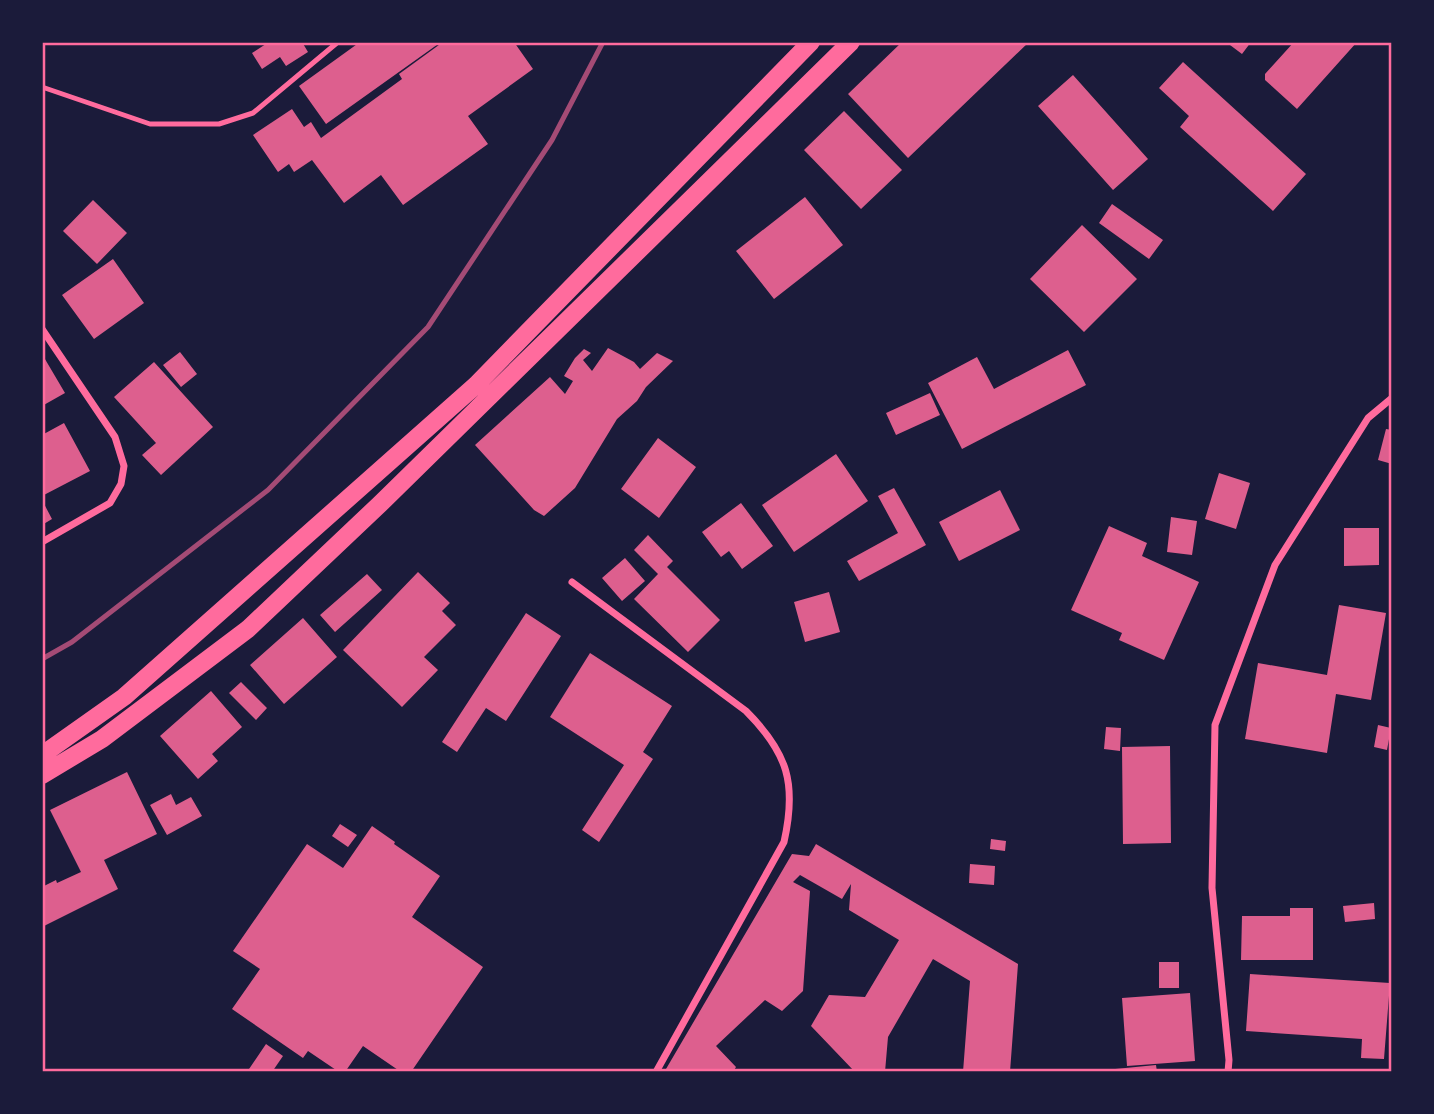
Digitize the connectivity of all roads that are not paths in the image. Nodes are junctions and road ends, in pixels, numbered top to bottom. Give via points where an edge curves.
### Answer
1 (338, 42) edge
2 (811, 42) edge
3 (850, 42) edge
4 (42, 87) edge
5 (42, 329) edge
6 (1392, 398) edge
7 (42, 542) edge
8 (572, 582) dead end
9 (42, 755) edge
10 (42, 775) edge
11 (656, 1072) edge
12 (1228, 1072) edge

1 - 4 lane via 253,113 219,124 150,124
2 - 9 highway via 476,385 124,697
3 - 10 highway via 248,629 102,739
5 - 7 street via 115,437 124,466 121,484 110,503
6 - 12 street via 1368,418 1275,565 1215,725 1212,888
8 - 11 street via 746,711 781,756 789,784 784,842

